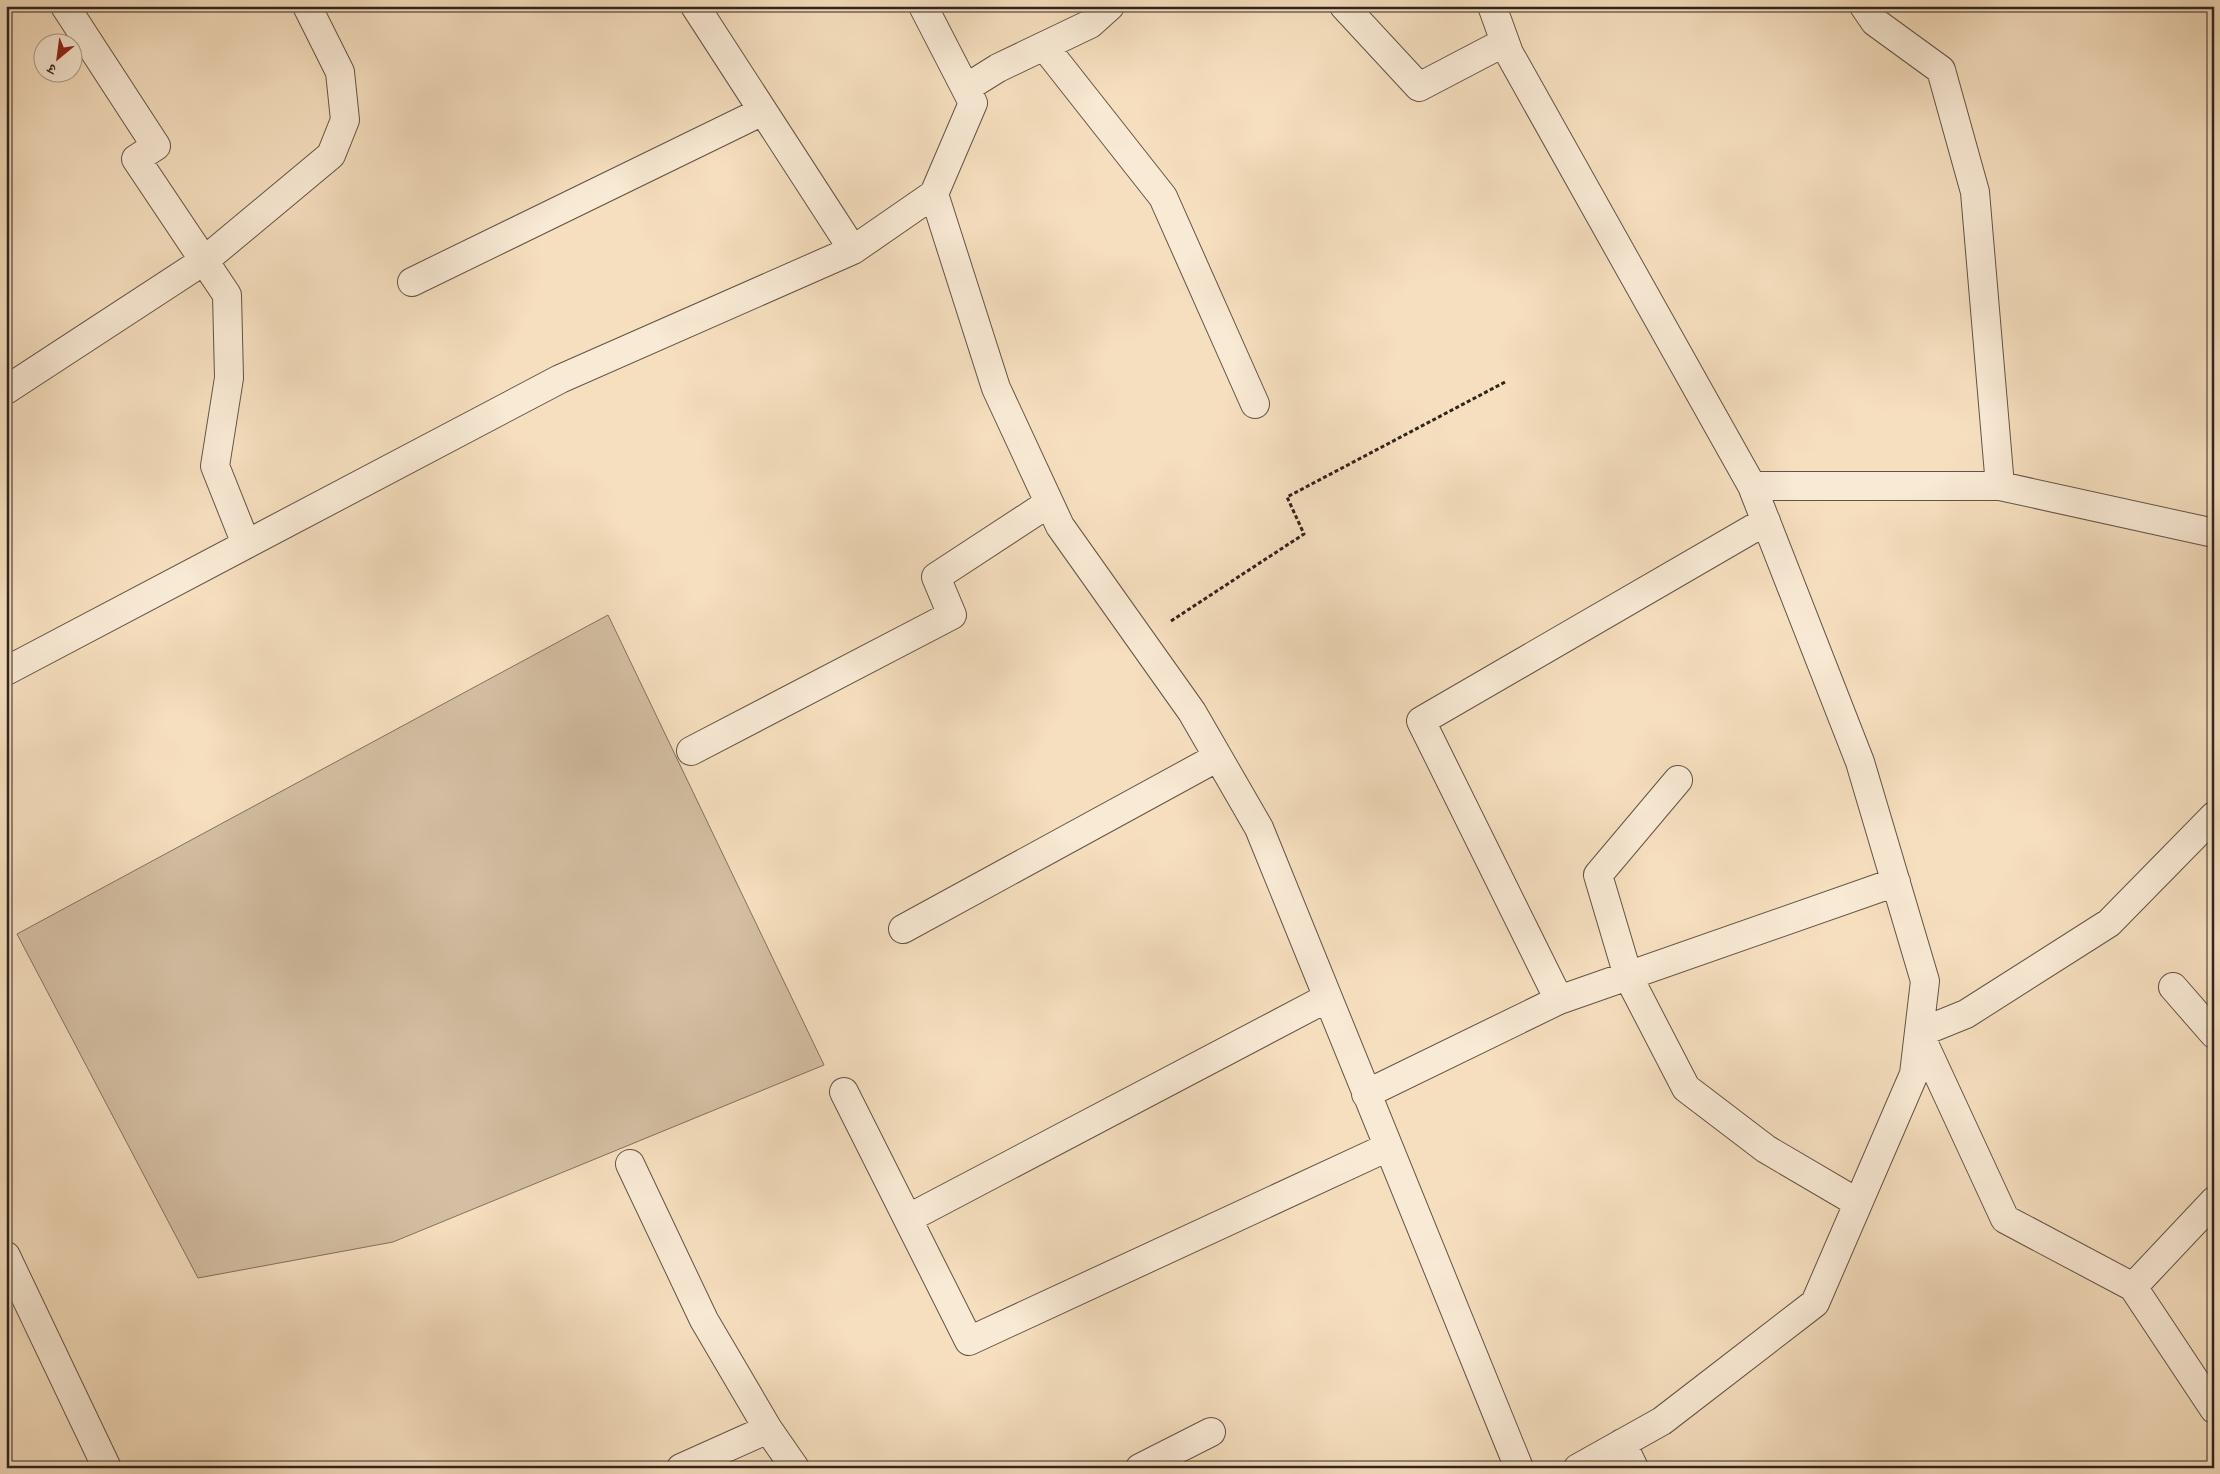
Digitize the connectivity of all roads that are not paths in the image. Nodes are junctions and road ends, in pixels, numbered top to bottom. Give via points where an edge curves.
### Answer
1 (65, 6) edge
2 (307, 6) edge
3 (696, 6) edge
4 (923, 6) edge
5 (1110, 6) edge
6 (1344, 6) edge
7 (1492, 6) edge
8 (1864, 6) edge
9 (1505, 42) junction
10 (1044, 46) junction
11 (966, 88) junction
12 (763, 111) junction
13 (934, 194) junction
14 (853, 250) junction
15 (204, 260) junction
16 (412, 282) dead end
17 (6, 390) edge
18 (1255, 404) dead end
19 (1752, 486) junction
20 (2000, 486) junction
21 (1049, 503) junction
22 (1766, 521) junction
23 (2214, 533) edge
24 (246, 544) junction
25 (6, 671) edge
26 (691, 751) dead end
27 (1218, 757) junction
28 (1678, 780) dead end
29 (2214, 816) edge
30 (1896, 882) junction
31 (903, 929) dead end
32 (1628, 976) junction
33 (2173, 987) dead end
34 (1328, 998) junction
35 (1560, 1000) junction
36 (1919, 1033) junction
37 (2214, 1034) edge
38 (844, 1092) dead end
39 (1366, 1094) junction
40 (1388, 1146) junction
41 (630, 1164) dead end
42 (2214, 1201) edge
43 (1858, 1203) junction
44 (909, 1218) junction
45 (6, 1256) edge
46 (2133, 1287) junction
47 (2214, 1409) edge
48 (768, 1429) junction
49 (1211, 1432) dead end
50 (1622, 1443) junction
51 (106, 1468) edge
52 (681, 1468) edge
53 (795, 1468) edge
54 (1140, 1468) edge
55 (1519, 1468) edge
56 (1578, 1468) edge
57 (1634, 1468) edge

1 - 15 street via 156,146 136,159
2 - 15 street via 340,72 345,120 331,155
3 - 12 street
4 - 11 street
5 - 10 street via 1090,24
6 - 9 street via 1419,86
7 - 9 street
8 - 20 street via 1875,22 1941,70 1975,192
9 - 19 street
10 - 11 street
10 - 18 street via 1163,197
11 - 13 street via 973,103
12 - 14 street
12 - 16 street
13 - 14 street
13 - 21 street via 996,388
14 - 24 street via 560,379
15 - 17 street
15 - 24 street via 227,296 229,378 215,466
19 - 20 street
19 - 22 street
20 - 23 street
21 - 26 street via 936,578 952,615
21 - 27 street via 1060,526 1192,712
22 - 30 street via 1860,762
22 - 35 street via 1421,721
24 - 25 street
27 - 31 street
27 - 34 street via 1258,828
28 - 32 street via 1598,876
29 - 36 street via 2109,922 1966,1014
30 - 32 street
30 - 36 street via 1925,981
32 - 35 street
32 - 43 street via 1686,1088 1766,1149
33 - 37 street
34 - 39 street
34 - 44 street
35 - 39 street
36 - 43 street via 1914,1074
36 - 46 street via 2005,1219
38 - 44 street
39 - 40 street
40 - 44 street via 969,1341
40 - 55 street
41 - 48 street via 704,1320
42 - 46 street
43 - 50 street via 1816,1303 1662,1421
45 - 51 street
46 - 47 street
48 - 52 street
48 - 53 street
49 - 54 street
50 - 56 street
50 - 57 street

